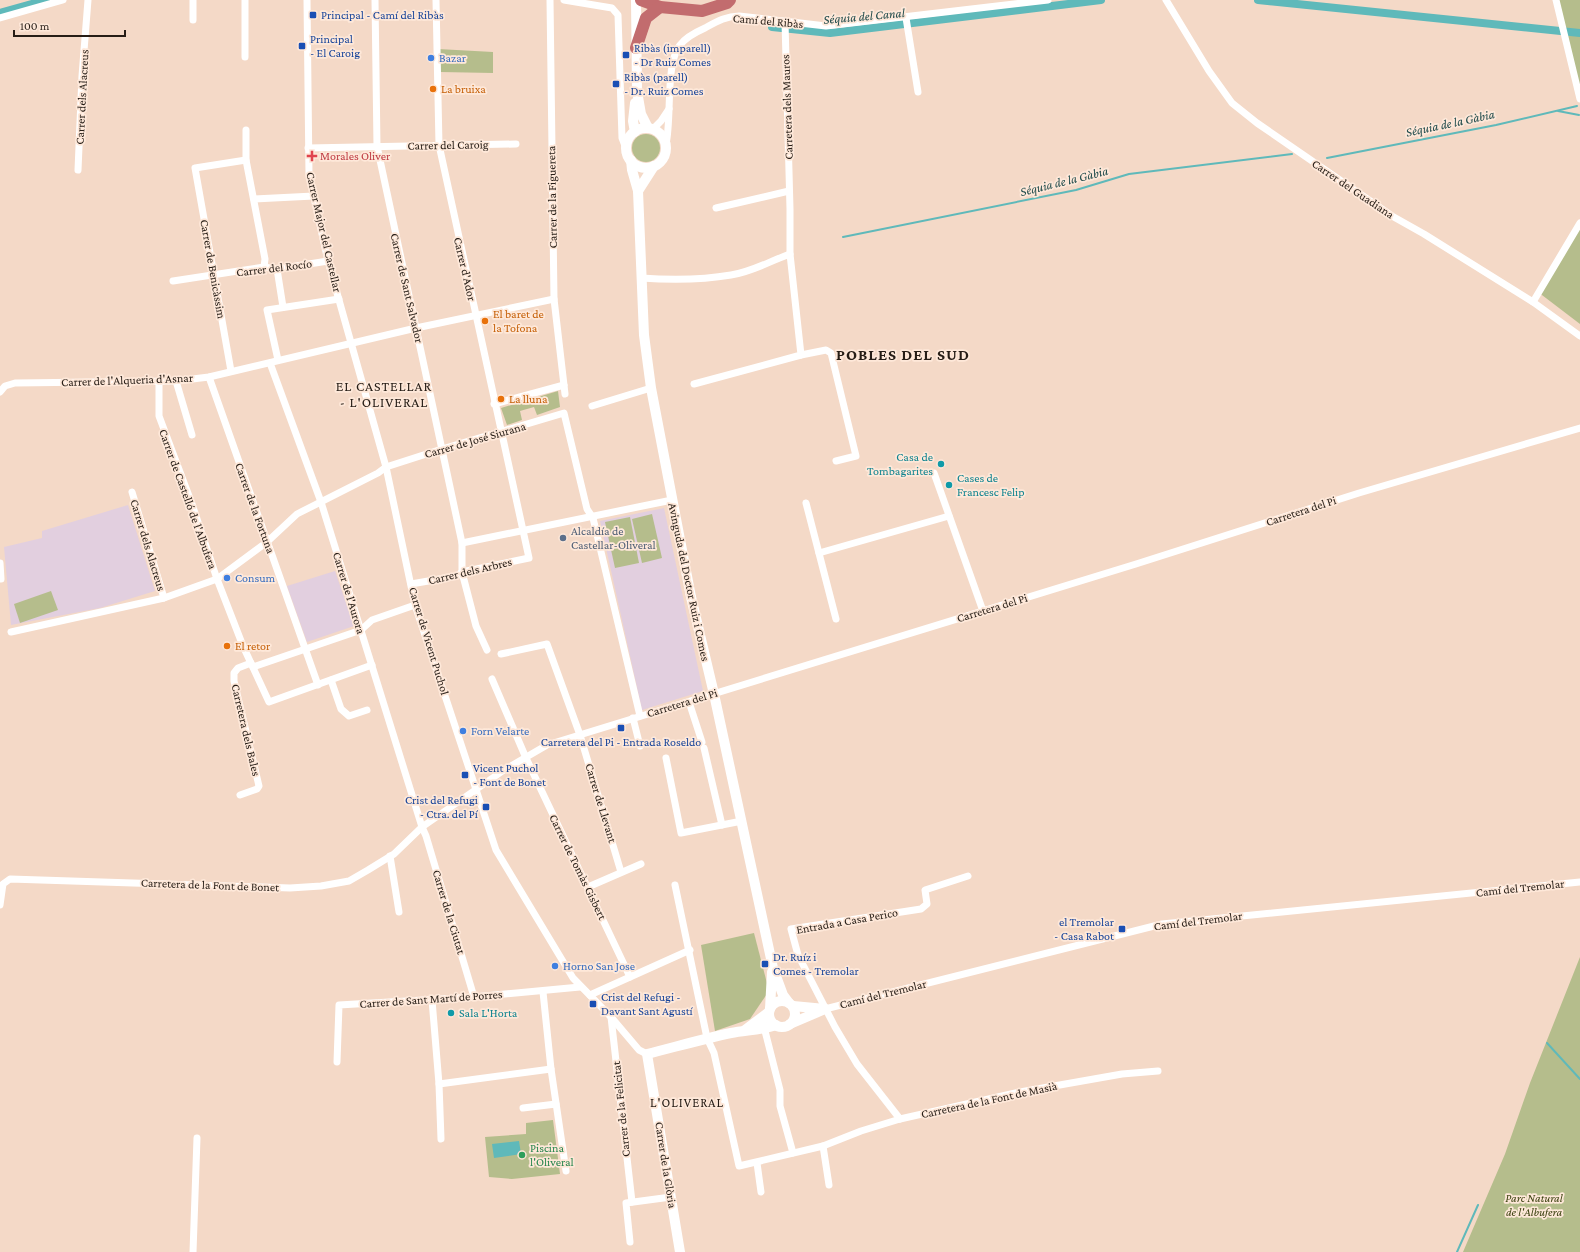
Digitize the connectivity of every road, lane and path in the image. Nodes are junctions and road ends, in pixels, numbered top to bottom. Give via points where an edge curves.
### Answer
1 (63, 0) edge
2 (88, 0) edge
3 (193, 0) edge
4 (245, 0) edge
5 (307, 0) edge
6 (375, 0) edge
7 (436, 0) edge
8 (550, 0) edge
9 (564, 0) edge
10 (636, 0) edge
11 (641, 0) edge
12 (730, 0) edge
13 (1048, 0) edge
14 (1166, 0) edge
15 (1556, 0) edge
16 (660, 7) junction
17 (0, 18) edge
18 (906, 18) junction
19 (193, 20) dead end
20 (785, 22) junction
21 (636, 48) junction
22 (245, 57) dead end
23 (637, 91) junction
24 (918, 92) dead end
25 (1580, 99) edge
26 (621, 102) junction
27 (636, 102) junction
28 (670, 107) junction
29 (650, 128) junction
30 (246, 130) dead end
31 (634, 132) junction
32 (516, 144) dead end
33 (666, 144) junction
34 (439, 145) junction
35 (377, 146) junction
36 (308, 148) junction
37 (627, 151) junction
38 (246, 160) junction
39 (631, 160) junction
40 (654, 166) junction
41 (78, 170) dead end
42 (638, 191) junction
43 (789, 191) junction
44 (314, 196) junction
45 (254, 199) junction
46 (716, 208) dead end
47 (1580, 223) edge
48 (790, 254) junction
49 (328, 261) junction
50 (264, 267) junction
51 (277, 269) junction
52 (214, 276) junction
53 (641, 278) junction
54 (173, 282) dead end
55 (339, 299) junction
56 (554, 299) junction
57 (1533, 302) junction
58 (283, 307) junction
59 (476, 316) junction
60 (416, 328) junction
61 (1580, 336) edge
62 (350, 343) junction
63 (801, 355) junction
64 (278, 360) junction
65 (270, 362) junction
66 (231, 371) junction
67 (209, 376) junction
68 (159, 381) junction
69 (176, 381) junction
70 (694, 384) dead end
71 (564, 385) junction
72 (650, 388) junction
73 (0, 392) edge
74 (565, 394) dead end
75 (494, 404) junction
76 (592, 406) dead end
77 (1580, 428) edge
78 (501, 432) junction
79 (192, 435) dead end
80 (442, 449) junction
81 (836, 461) dead end
82 (386, 467) junction
83 (934, 473) dead end
84 (132, 492) dead end
85 (672, 500) junction
86 (321, 502) junction
87 (806, 503) dead end
88 (949, 516) junction
89 (593, 518) junction
90 (523, 532) junction
91 (267, 542) junction
92 (462, 543) junction
93 (819, 553) junction
94 (529, 558) joint
95 (0, 563) edge
96 (462, 572) junction
97 (1, 579) dead end
98 (218, 579) junction
99 (411, 584) junction
100 (164, 598) junction
101 (415, 605) junction
102 (983, 611) junction
103 (836, 619) dead end
104 (361, 630) junction
105 (11, 632) dead end
106 (306, 649) junction
107 (487, 650) dead end
108 (501, 654) dead end
109 (252, 665) junction
110 (372, 665) junction
111 (492, 679) dead end
112 (331, 680) junction
113 (318, 685) junction
114 (714, 694) junction
115 (689, 702) junction
116 (367, 710) dead end
117 (640, 716) junction
118 (633, 718) junction
119 (580, 735) junction
120 (640, 746) dead end
121 (526, 758) junction
122 (666, 758) dead end
123 (475, 790) junction
124 (240, 795) dead end
125 (742, 821) junction
126 (722, 825) junction
127 (422, 827) junction
128 (390, 856) junction
129 (641, 864) dead end
130 (621, 872) junction
131 (968, 876) dead end
132 (1580, 882) edge
133 (675, 885) dead end
134 (588, 887) junction
135 (0, 905) edge
136 (399, 912) dead end
137 (690, 950) junction
138 (772, 968) junction
139 (630, 977) junction
140 (580, 987) junction
141 (543, 992) junction
142 (590, 995) junction
143 (474, 997) junction
144 (432, 1000) junction
145 (791, 1005) junction
146 (825, 1009) junction
147 (767, 1013) junction
148 (611, 1017) junction
149 (790, 1024) junction
150 (776, 1025) junction
151 (745, 1030) junction
152 (765, 1030) junction
153 (707, 1038) junction
154 (647, 1054) junction
155 (337, 1062) dead end
156 (551, 1069) junction
157 (1158, 1071) dead end
158 (439, 1084) junction
159 (556, 1104) junction
160 (523, 1108) dead end
161 (900, 1118) junction
162 (197, 1138) dead end
163 (441, 1139) dead end
164 (823, 1146) junction
165 (793, 1153) junction
166 (757, 1163) junction
167 (566, 1171) dead end
168 (829, 1185) dead end
169 (761, 1192) dead end
170 (671, 1197) junction
171 (629, 1202) junction
172 (630, 1242) dead end
173 (193, 1252) edge
174 (680, 1252) edge

1 - 17 street
2 - 41 street, Carrer dels Alacreus
3 - 19 street
4 - 22 street
5 - 36 street, Carrer Major del Castellar
6 - 35 street, Carrer de Sant Salvador
7 - 34 street, Carrer d'Ador
8 - 56 street, Carrer de la Figuereta
9 - 26 street via 606,6 616,11 620,21
10 - 21 street
11 - 16 highway
12 - 16 highway via 702,11
13 - 18 street, Camí del Ribàs
14 - 57 street, Carrer del Guadiana via 1209,71 1239,109 1392,216
15 - 25 street
16 - 21 highway via 646,18
18 - 20 street, Camí del Ribàs via 826,26
18 - 24 street
20 - 28 street, Camí del Ribàs via 733,16 690,36 680,45 673,57
20 - 43 street, Carretera dels Mauros
21 - 23 street
23 - 27 street
23 - 29 street via 641,114
26 - 27 street via 626,108 630,108
26 - 31 street
26 - 37 street via 622,138
27 - 31 street
28 - 29 street via 661,122
28 - 33 street, Camí del Ribàs
29 - 31 street
29 - 33 street via 662,135
30 - 38 street
31 - 37 street via 628,140
32 - 34 street, Carrer del Caroig
33 - 40 street via 662,160
34 - 35 street, Carrer del Caroig
34 - 59 street, Carrer d'Ador
35 - 36 street, Carrer del Caroig
35 - 60 street, Carrer de Sant Salvador
36 - 44 street, Carrer Major del Castellar via 309,175
37 - 39 street
38 - 45 street
38 - 52 street, Carrer de Benicàssim via 195,168
39 - 40 street via 644,168
39 - 42 street, Avinguda del Doctor Ruiz i Comes
40 - 42 street
42 - 53 street, Avinguda del Doctor Ruiz i Comes
43 - 46 street
43 - 48 street, Carretera dels Mauros
44 - 45 street
44 - 49 street, Carrer Major del Castellar
45 - 50 street via 265,259
47 - 57 street
48 - 53 street via 732,275 668,280
48 - 63 street, Carretera dels Mauros
49 - 51 street, Carrer del Rocío
49 - 55 street, Carrer Major del Castellar
50 - 51 street, Carrer del Rocío
50 - 52 street, Carrer del Rocío
51 - 58 street
52 - 54 street, Carrer del Rocío
52 - 66 street, Carrer de Benicàssim
53 - 72 street, Avinguda del Doctor Ruiz i Comes
55 - 58 street
55 - 62 street, Carrer Major del Castellar
56 - 59 street, Carrer de l'Alqueria d'Asnar
56 - 71 street, Carrer de la Figuereta
57 - 61 street, Carrer del Guadiana
58 - 64 street via 267,310
59 - 60 street, Carrer de l'Alqueria d'Asnar
59 - 75 street, Carrer d'Ador
60 - 62 street, Carrer de l'Alqueria d'Asnar
60 - 80 street, Carrer de Sant Salvador
62 - 64 street, Carrer de l'Alqueria d'Asnar
62 - 82 street, Carrer Major del Castellar
63 - 70 street
63 - 81 street via 826,350 831,353 856,456
64 - 65 street, Carrer de l'Alqueria d'Asnar
65 - 66 street, Carrer de l'Alqueria d'Asnar
65 - 86 street, Carrer de l'Aurora
66 - 67 street, Carrer de l'Alqueria d'Asnar
67 - 69 street, Carrer de l'Alqueria d'Asnar
67 - 91 street, Carrer de la Fortuna
68 - 69 street, Carrer de l'Alqueria d'Asnar
68 - 73 street, Carrer de l'Alqueria d'Asnar via 15,383 5,386
68 - 98 street, Carrer de Castelló de l'Albufera via 159,416
69 - 79 street
71 - 74 street, Carrer de la Figuereta
71 - 75 street
72 - 76 street
72 - 85 street, Avinguda del Doctor Ruiz i Comes
75 - 78 street, Carrer d'Ador
77 - 102 street, Carretera del Pi via 1359,493
78 - 80 street, Carrer de José Siurana
78 - 89 street, Carrer de José Siurana via 564,413 587,509
78 - 90 street, Carrer d'Ador
80 - 82 street, Carrer de José Siurana
80 - 92 street, Carrer de Sant Salvador
82 - 86 street, Carrer de José Siurana
82 - 99 street, Carrer de Vicent Puchol
83 - 88 street
84 - 100 street, Carrer dels Alacreus
85 - 89 street
85 - 114 street, Avinguda del Doctor Ruiz i Comes
86 - 91 street, Carrer de José Siurana via 298,514
86 - 104 street, Carrer de l'Aurora
87 - 93 street
88 - 93 street
88 - 102 street
89 - 90 street
89 - 117 street
90 - 92 street
90 - 94 street, Carrer d'Ador
91 - 98 street, Carrer de José Siurana
91 - 106 street, Carrer de la Fortuna
92 - 96 street, Carrer de Sant Salvador
93 - 103 street
94 - 96 street, Carrer dels Arbres
95 - 97 street
96 - 99 street, Carrer dels Arbres via 457,576
96 - 107 street, Carrer de Sant Salvador via 476,626
98 - 100 street, Carrer de José Siurana
98 - 109 street, Carrer de Castelló de l'Albufera
99 - 101 street, Carrer de Vicent Puchol
100 - 105 street, Carrer de José Siurana
101 - 104 street, Carretera dels Bales via 372,620
101 - 123 street, Carrer de Vicent Puchol
102 - 114 street, Carretera del Pi
104 - 106 street, Carretera dels Bales
104 - 110 street, Carrer de l'Aurora
106 - 109 street, Carretera dels Bales
106 - 113 street, Carrer de la Fortuna
108 - 119 street, Carrer de Llevant via 547,644
109 - 113 street, Carrer de Castelló de l'Albufera via 269,702
109 - 124 street, Carretera dels Bales via 238,668 234,673 234,681 259,786
110 - 112 street
110 - 127 street, Carrer de l'Aurora
111 - 121 street, Carrer de Tomàs Gisbert
112 - 113 street
112 - 116 street via 341,709 349,716
114 - 115 street, Carretera del Pi
114 - 125 street, Avinguda del Doctor Ruiz i Comes
115 - 117 street, Carretera del Pi
115 - 126 street via 703,745
117 - 118 street, Carretera del Pi
118 - 119 street, Carretera del Pi
118 - 120 street
119 - 121 street, Carretera del Pi via 547,745
119 - 130 street, Carrer de Llevant
121 - 123 street, Carretera del Pi
121 - 134 street, Carrer de Tomàs Gisbert
122 - 126 street via 681,833
123 - 127 street, Carretera del Pi
123 - 140 street, Carrer de Vicent Puchol via 496,850
125 - 126 street
125 - 138 street, Avinguda del Doctor Ruiz i Comes
127 - 128 street, Carretera de la Font de Bonet
127 - 143 street, Carrer de la Ciutat
128 - 135 street, Carretera de la Font de Bonet via 349,881 306,888 10,879 3,884
128 - 136 street
129 - 130 street
130 - 134 street
131 - 146 street, Entrada a Casa Perico via 925,890 927,904 921,909 791,929 798,955
132 - 146 street, Camí del Tremolar via 1162,924
133 - 137 street
134 - 139 street, Carrer de Tomàs Gisbert
137 - 139 street
137 - 153 street
138 - 145 street, Avinguda del Doctor Ruiz i Comes via 783,995
138 - 147 street, Avinguda del Doctor Ruiz i Comes
139 - 142 street
140 - 141 street, Carrer de Sant Martí de Porres
140 - 142 street, Carrer de Vicent Puchol
141 - 143 street, Carrer de Sant Martí de Porres
141 - 156 street
142 - 148 street, Carrer de Vicent Puchol
143 - 144 street, Carrer de Sant Martí de Porres
144 - 155 street, Carrer de Sant Martí de Porres via 339,1005
144 - 158 street
145 - 146 street, Camí del Tremolar
145 - 147 street via 776,1002
145 - 149 street via 795,1016
146 - 149 street, Camí del Tremolar
146 - 161 street via 857,1064
147 - 150 street
147 - 151 street
147 - 152 street, Avinguda del Doctor Ruiz i Comes
148 - 154 street, Carrer de Vicent Puchol via 639,1050
148 - 171 street, Carrer de la Felicitat
149 - 150 street
150 - 152 street
151 - 152 street
151 - 153 street
152 - 165 street, Avinguda del Doctor Ruiz i Comes via 780,1090 780,1106
153 - 154 street
153 - 166 street, Carretera de la Font de Masià via 714,1053 739,1166
154 - 170 street, Carrer de la Glòria
156 - 158 street
156 - 159 street
157 - 161 street, Carretera de la Font de Masià via 1122,1074 1020,1092
158 - 163 street
159 - 160 street
159 - 167 street
161 - 164 street, Carretera de la Font de Masià
162 - 173 street
164 - 165 street, Carretera de la Font de Masià
164 - 168 street
165 - 166 street, Carretera de la Font de Masià
166 - 169 street
170 - 171 street
170 - 174 street, Carrer de la Glòria
171 - 172 street, Carrer de la Felicitat

